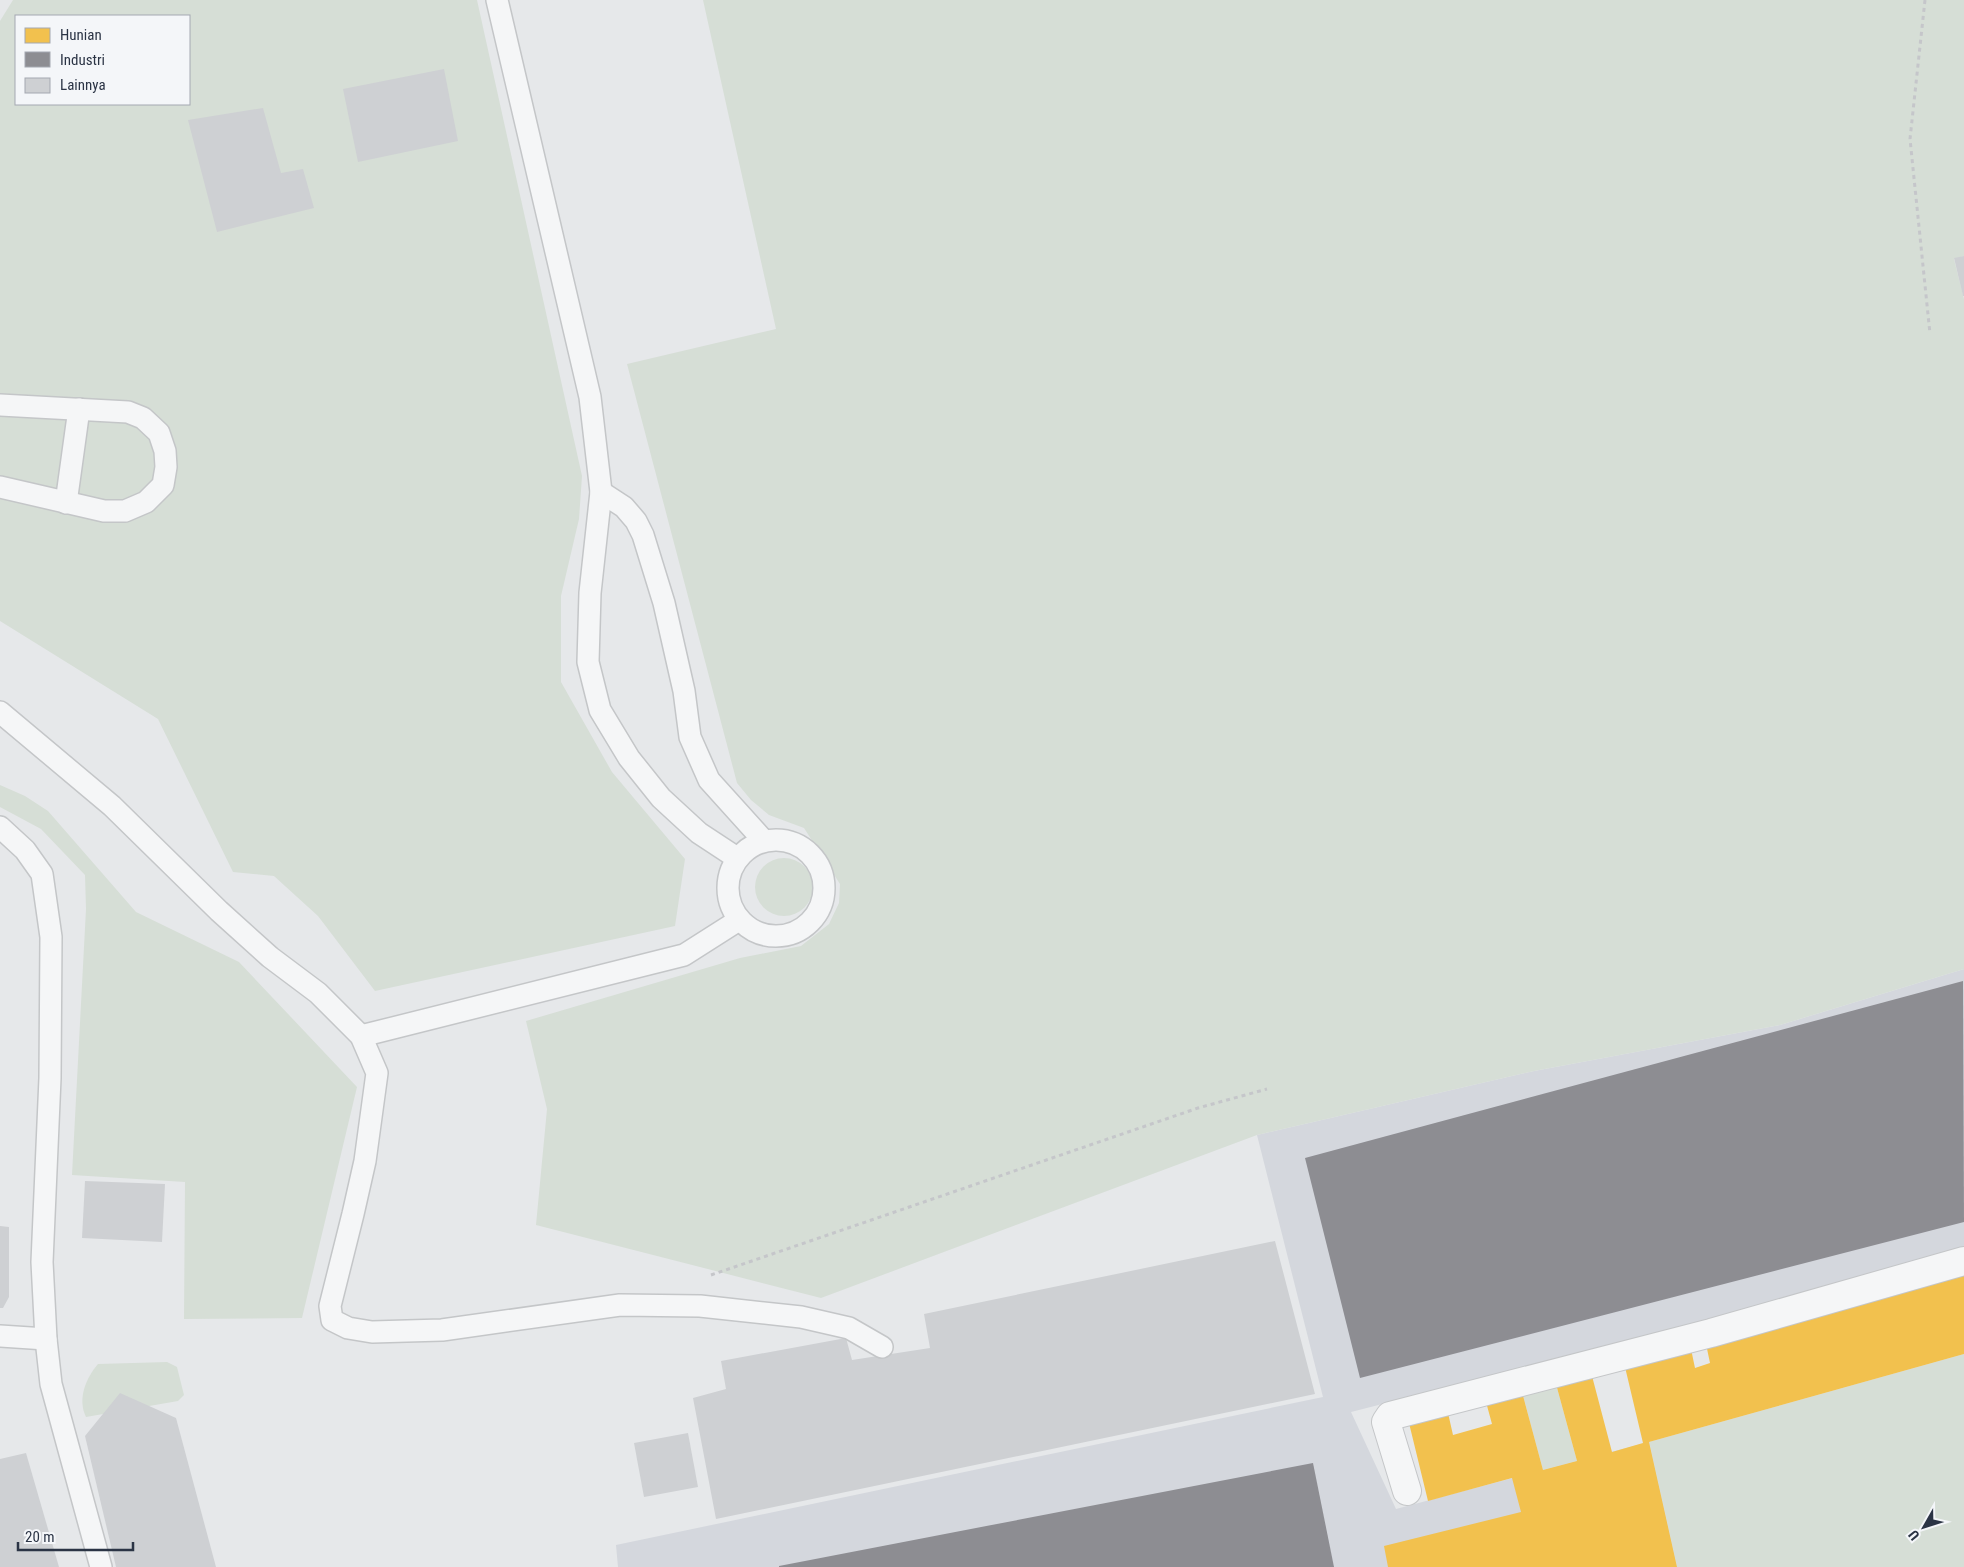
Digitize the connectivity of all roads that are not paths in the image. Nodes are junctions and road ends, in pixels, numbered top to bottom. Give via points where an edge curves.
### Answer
1 (497, 0) edge
2 (0, 405) edge
3 (79, 410) junction
4 (0, 487) edge
5 (601, 492) junction
6 (66, 503) junction
7 (0, 712) edge
8 (0, 827) edge
9 (764, 840) junction
10 (737, 858) junction
11 (739, 920) junction
12 (361, 1036) junction
13 (1964, 1261) edge
14 (0, 1336) edge
15 (46, 1339) junction
16 (882, 1347) dead end
17 (1407, 1491) dead end
18 (101, 1567) edge

1 - 5 lane via 590,397
2 - 3 lane
3 - 6 lane
3 - 6 lane via 128,412 143,418 159,433 166,467 163,485 146,502 125,511 104,511
4 - 6 lane
5 - 9 lane via 624,507 643,535 664,603 684,691 690,737 709,780
5 - 10 lane via 590,593 588,662 600,710 629,758 661,798 699,833
7 - 12 lane via 112,806 219,911 270,957 318,993
8 - 15 lane via 25,850 42,874 51,937 50,1078 42,1262
9 - 10 lane
9 - 11 lane via 795,843 808,852 824,879 824,895 810,923 797,932 766,936
10 - 11 lane via 729,873 726,890 730,906
11 - 12 lane via 684,955
12 - 16 lane via 377,1073 364,1161 330,1306 332,1320 348,1328 372,1332 442,1330 620,1305 700,1306 801,1317 849,1328
13 - 17 street via 1711,1333 1390,1416 1386,1422
14 - 15 lane
15 - 18 lane via 51,1384

